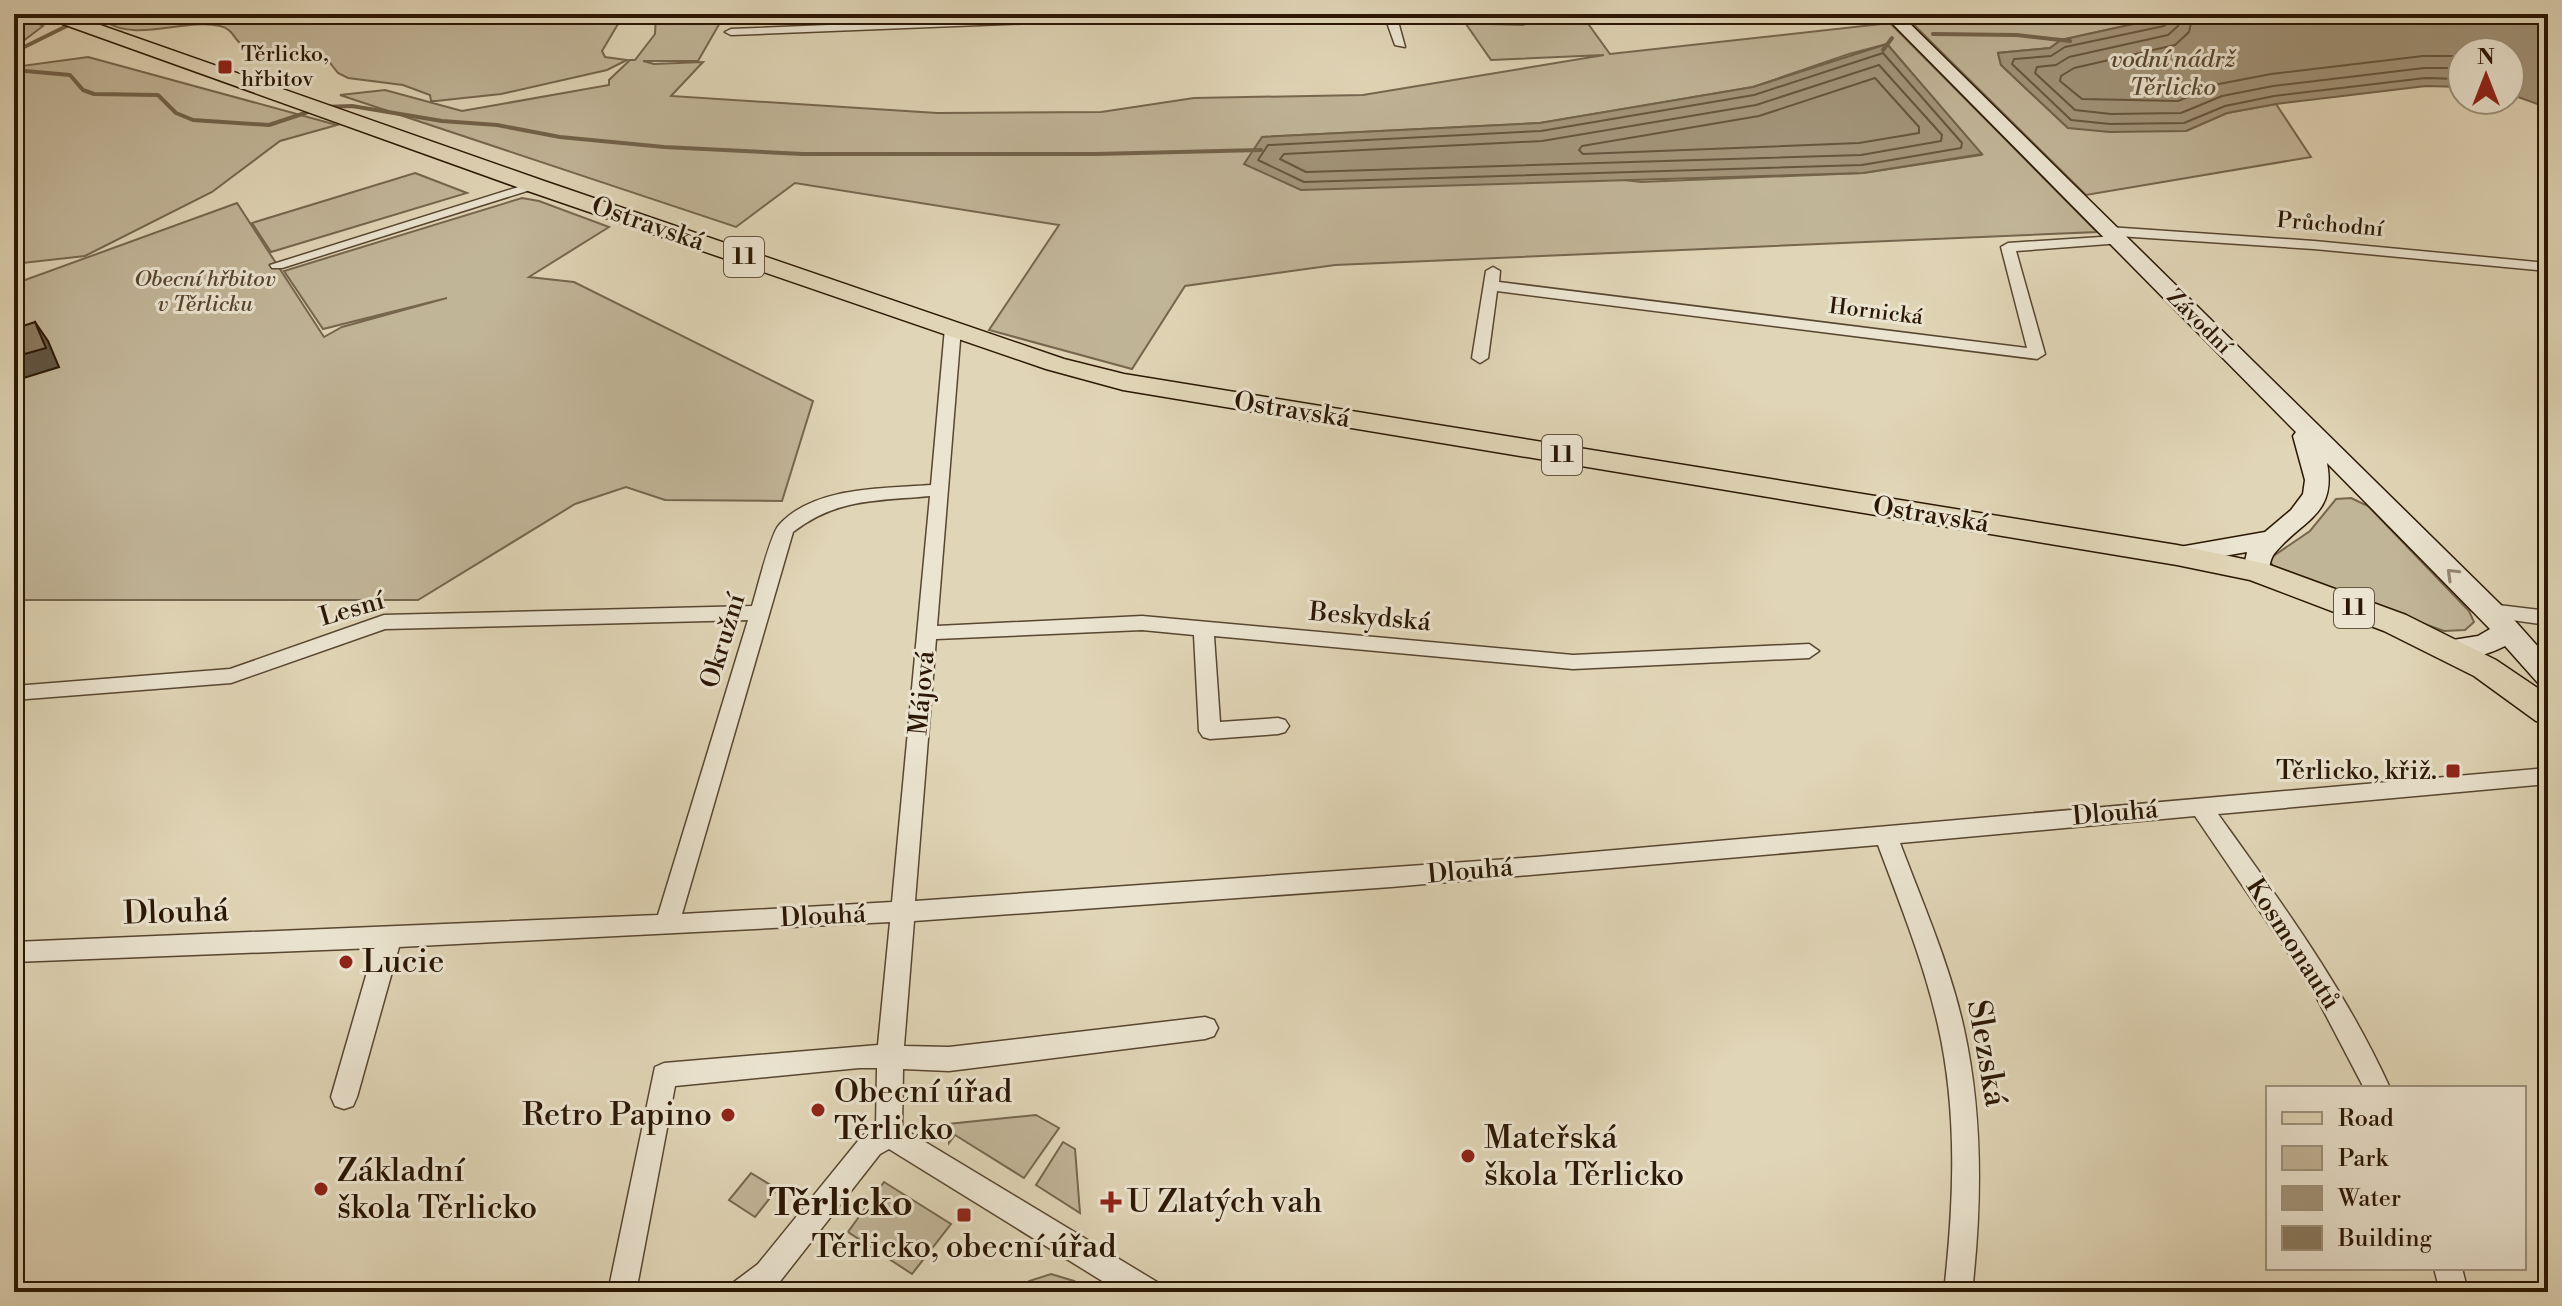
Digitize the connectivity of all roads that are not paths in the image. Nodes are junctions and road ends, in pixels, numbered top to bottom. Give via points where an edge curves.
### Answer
1 (52, 14) edge
2 (1183, 14) edge
3 (1390, 14) edge
4 (1891, 14) edge
5 (731, 32) dead end
6 (1401, 45) dead end
7 (536, 186) junction
8 (2113, 236) junction
9 (277, 265) dead end
10 (2548, 267) edge
11 (953, 328) junction
12 (1480, 358) dead end
13 (2300, 424) junction
14 (2318, 489) junction
15 (939, 490) junction
16 (2383, 507) junction
17 (2270, 540) junction
18 (2177, 555) junction
19 (2256, 571) junction
20 (758, 613) junction
21 (2548, 618) edge
22 (2499, 620) junction
23 (1204, 629) junction
24 (927, 633) junction
25 (2450, 649) junction
26 (1809, 651) dead end
27 (2548, 676) edge
28 (14, 693) edge
29 (2548, 712) edge
30 (1278, 726) dead end
31 (2548, 776) edge
32 (2200, 806) junction
33 (1885, 834) junction
34 (903, 912) junction
35 (667, 924) junction
36 (389, 938) junction
37 (14, 952) edge
38 (1205, 1028) dead end
39 (890, 1058) junction
40 (2376, 1086) edge
41 (344, 1097) dead end
42 (889, 1134) junction
43 (2448, 1270) edge
44 (622, 1292) edge
45 (744, 1292) edge
46 (1147, 1292) edge
47 (1958, 1292) edge
48 (2454, 1292) edge

1 - 7 main road, Ostravská / 11
2 - 5 street
3 - 6 street
4 - 8 main road, Závodní
7 - 9 street
7 - 11 main road, Ostravská / 11
8 - 10 street, Průchodní via 2329,246
8 - 12 street, Hornická via 2008,247 2037,354 1492,279
8 - 13 main road, Závodní
11 - 15 street, Májová
11 - 18 main road, Ostravská / 11 via 1123,382
13 - 14 main road via 2318,467
13 - 16 main road, Závodní
14 - 16 main road via 2355,492
14 - 17 main road via 2300,517
15 - 20 street, Okružní via 853,497 810,510 785,529
15 - 24 street, Májová
22 -> 16 main road, Závodní
17 - 18 main road
17 - 19 main road via 2258,555
18 - 19 main road, Ostravská / 11
19 - 25 main road, Ostravská / 11
20 - 28 street, Lesní via 384,622 231,676
20 - 35 street, Okružní
21 - 22 street
22 - 25 main road via 2497,640
22 - 27 main road, Závodní
23 - 24 street, Beskydská via 1142,623
23 - 26 street, Beskydská via 1573,662
23 - 30 street via 1210,731
24 - 34 street, Májová
25 - 29 main road, Ostravská / 11
31 - 32 street, Dlouhá
32 - 33 street, Dlouhá
32 - 40 street, Kosmonautů via 2291,935
33 - 34 street, Dlouhá via 1390,878
33 - 47 street, Slezská via 1941,990 1958,1060 1968,1158
34 - 35 street, Dlouhá
34 - 39 street, Májová
35 - 36 street, Dlouhá
36 - 37 street, Dlouhá
36 - 41 street
38 - 39 street via 949,1059
39 - 42 street, Májová
39 - 44 street via 859,1056 664,1075
42 - 45 street via 871,1145 768,1274
42 - 46 street
43 - 48 street

